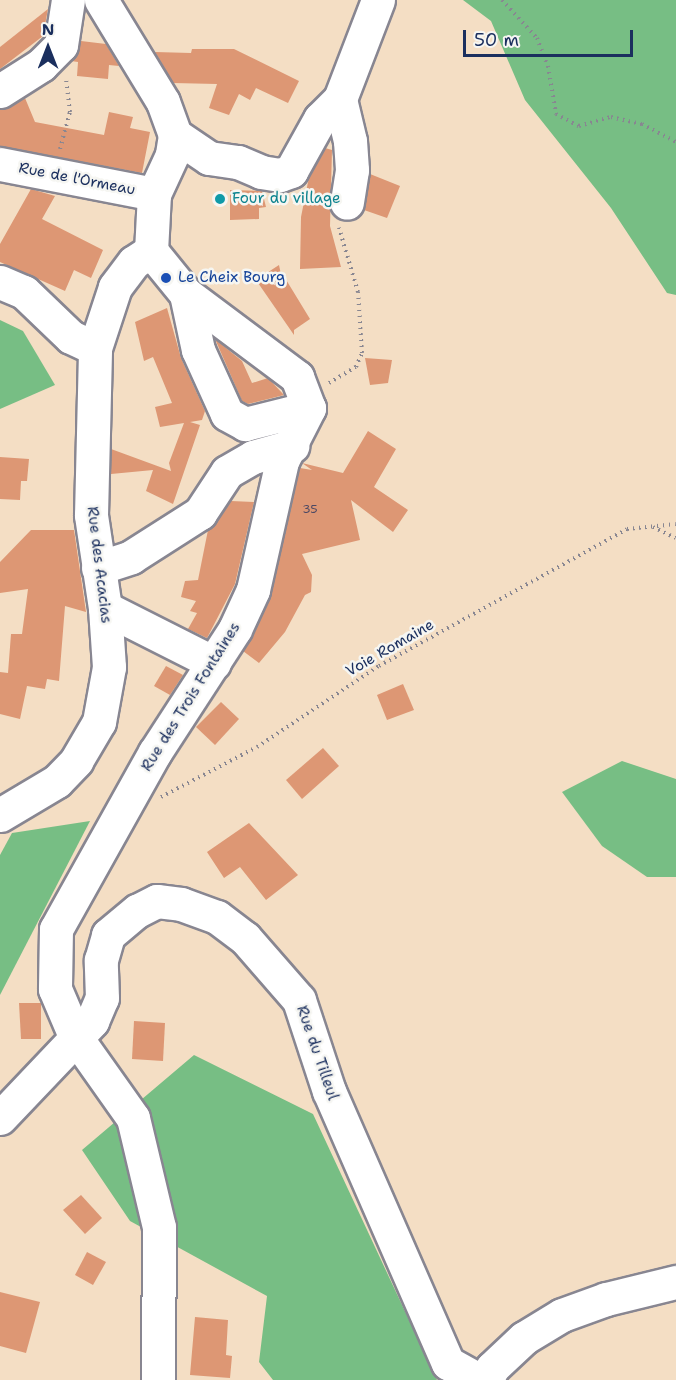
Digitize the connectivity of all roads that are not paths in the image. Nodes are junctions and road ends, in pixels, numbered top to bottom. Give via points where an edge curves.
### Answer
1 (68, 0) edge
2 (101, 0) edge
3 (378, 0) edge
4 (0, 91) edge
5 (340, 99) junction
6 (175, 135) junction
7 (209, 158) junction
8 (0, 164) edge
9 (158, 186) junction
10 (348, 203) road end
11 (151, 251) junction
12 (0, 282) edge
13 (186, 294) junction
14 (95, 348) junction
15 (307, 400) junction
16 (291, 446) junction
17 (98, 568) junction
18 (105, 608) junction
19 (214, 663) junction
20 (0, 814) edge
21 (75, 1036) junction
22 (0, 1118) edge
23 (676, 1282) edge
24 (158, 1380) edge
25 (478, 1380) edge
26 (487, 1380) edge

1 - 4 street via 61,45
2 - 6 street via 163,102
3 - 5 street
5 - 7 street via 320,119 291,171 280,175 261,172 238,162
5 - 10 street via 352,161
6 - 7 street
6 - 9 street
7 - 9 street
8 - 9 street, Rue de l'Ormeau
9 - 11 street
11 - 13 street
11 - 14 street, Rue des Acacias via 134,262 115,287
12 - 14 street via 24,292 71,337
13 - 15 street via 279,361 297,377
13 - 15 street via 198,350 226,414 245,424
14 - 17 street, Rue des Acacias via 90,475
15 - 16 street, Rue des Trois Fontaines
16 - 17 street via 253,457 227,472 200,513 131,557
16 - 19 street, Rue des Trois Fontaines via 274,486 253,590
17 - 18 street, Rue des Acacias
18 - 19 street
18 - 20 street, Rue des Acacias via 109,667 99,722 76,761 57,781
19 - 21 street, Rue des Trois Fontaines via 155,752 56,929 55,988
21 - 22 street, Rue du Tilleul
21 - 24 street, Rue des Trois Fontaines via 133,1118 159,1227
21 - 25 street, Rue du Tilleul via 92,1021 102,998 101,960 108,935 137,911 157,901 181,904 217,917 245,938 299,1000 329,1091 448,1363
23 - 26 street via 606,1299 562,1315 524,1338 492,1368

